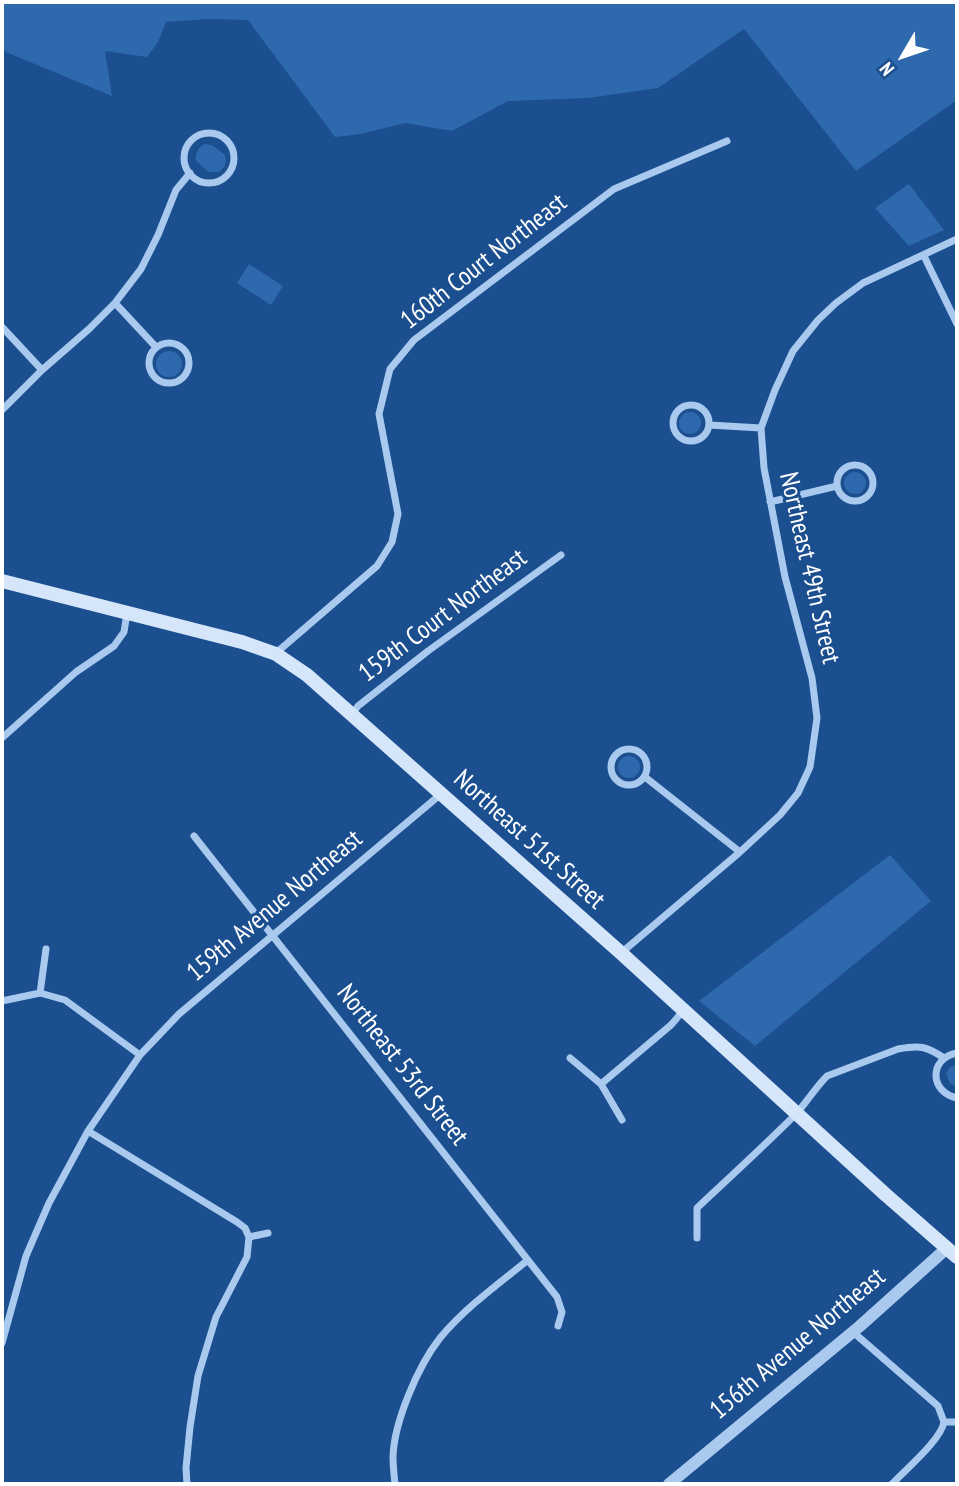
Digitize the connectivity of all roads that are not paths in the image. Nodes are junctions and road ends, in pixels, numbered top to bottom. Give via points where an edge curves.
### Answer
1 (727, 141) dead end
2 (190, 173) junction
3 (957, 239) edge
4 (924, 256) junction
5 (115, 303) junction
6 (957, 324) edge
7 (2, 327) edge
8 (156, 347) junction
9 (42, 370) junction
10 (2, 410) edge
11 (709, 425) junction
12 (761, 428) junction
13 (837, 486) junction
14 (770, 502) junction
15 (561, 555) dead end
16 (2, 581) edge
17 (127, 613) junction
18 (276, 654) junction
19 (352, 714) junction
20 (2, 738) edge
21 (645, 777) junction
22 (441, 794) junction
23 (194, 836) dead end
24 (740, 852) junction
25 (273, 934) junction
26 (46, 949) dead end
27 (621, 953) junction
28 (40, 993) junction
29 (2, 1001) edge
30 (683, 1011) junction
31 (957, 1053) edge
32 (140, 1055) junction
33 (570, 1058) dead end
34 (944, 1058) junction
35 (601, 1084) junction
36 (957, 1098) edge
37 (796, 1113) junction
38 (622, 1121) dead end
39 (88, 1131) junction
40 (268, 1233) dead end
41 (249, 1237) junction
42 (697, 1238) dead end
43 (954, 1248) edge
44 (528, 1260) junction
45 (558, 1326) dead end
46 (853, 1332) junction
47 (2, 1343) edge
48 (944, 1422) junction
49 (957, 1422) edge
50 (187, 1484) edge
51 (395, 1484) edge
52 (669, 1484) edge
53 (892, 1484) edge

1 - 18 street, 160th Court Northeast via 614,189 414,340 390,369 379,414 398,514 392,542 377,566
2 - 2 street via 207,183 223,179 233,166 229,143 208,133 193,139 185,154
2 - 5 street via 176,190 141,269
3 - 4 street
4 - 6 street
4 - 12 street via 863,284 818,320 793,351
5 - 8 street
5 - 9 street
7 - 9 street
8 - 8 street via 149,359 150,372 165,384 178,382 189,367 187,353 176,344
9 - 10 street
11 - 11 street via 703,437 691,442 679,438 672,421 678,410 694,405 708,416
11 - 12 street
12 - 14 street, Northeast 49th Street
13 - 13 street via 842,469 853,464 864,466 872,475 873,487 867,497 855,501 844,497
13 - 14 street
14 - 24 street, Northeast 49th Street via 812,678 817,718 810,767 798,793
15 - 19 street, 159th Court Northeast via 428,651
16 - 17 main road, Northeast 51st Street
17 - 18 main road, Northeast 51st Street
17 - 20 street via 124,632 114,646 66,680
18 - 19 main road, Northeast 51st Street
19 - 22 main road, Northeast 51st Street
21 - 21 street via 630,786 618,782 611,771 613,759 621,751 639,751 648,766
21 - 24 street
22 - 25 street, 159th Avenue Northeast
22 - 27 main road, Northeast 51st Street
23 - 25 street, Northeast 53rd Street
24 - 27 street, Northeast 49th Street
25 - 32 street, 159th Avenue Northeast via 179,1014
25 - 44 street, Northeast 53rd Street
26 - 28 street
27 - 30 main road, Northeast 51st Street
28 - 29 street
28 - 32 street via 65,1000
30 - 35 street
30 - 37 main road, Northeast 51st Street
31 - 34 street
32 - 39 street, 159th Avenue Northeast
33 - 35 street
34 - 36 street via 936,1070 938,1085
34 - 37 street via 929,1048 898,1049 827,1076
35 - 38 street
37 - 42 street via 697,1208
37 - 43 main road, Northeast 51st Street via 886,1195
39 - 41 street via 237,1222
39 - 47 street, 159th Avenue Northeast via 48,1203 26,1256
40 - 41 street
41 - 50 street via 247,1257 216,1317 198,1376
43 - 46 street, 156th Avenue Northeast
44 - 45 street, Northeast 53rd Street via 557,1297 562,1312
44 - 51 street via 475,1302 439,1339 420,1370 401,1414 393,1456
46 - 48 street via 937,1406
46 - 52 street, 156th Avenue Northeast
48 - 49 street
48 - 53 street via 936,1438

